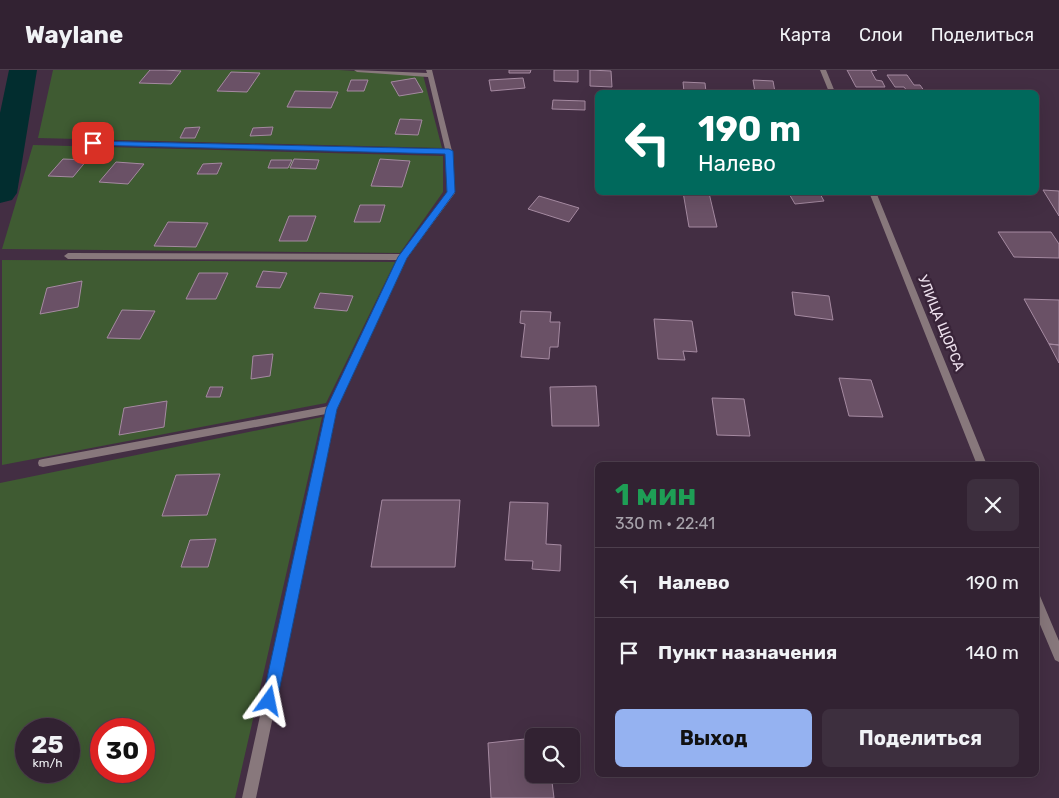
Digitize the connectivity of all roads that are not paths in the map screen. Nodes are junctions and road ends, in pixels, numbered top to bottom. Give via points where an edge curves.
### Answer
1 (356, 70) edge
2 (823, 70) edge
3 (430, 72) edge
4 (831, 90) edge
5 (93, 143) dead end
6 (449, 151) junction
7 (873, 195) edge
8 (68, 256) dead end
9 (403, 257) junction
10 (332, 409) junction
11 (981, 462) edge
12 (43, 463) dead end
13 (1039, 607) edge
14 (1059, 656) edge
15 (249, 798) edge

1 - 3 street
2 - 4 street
3 - 6 street
5 - 6 street
6 - 9 street via 451,192
7 - 11 street, УЛИЦА ЩОРСА
8 - 9 street
9 - 10 street
10 - 12 street
10 - 15 street
13 - 14 street

